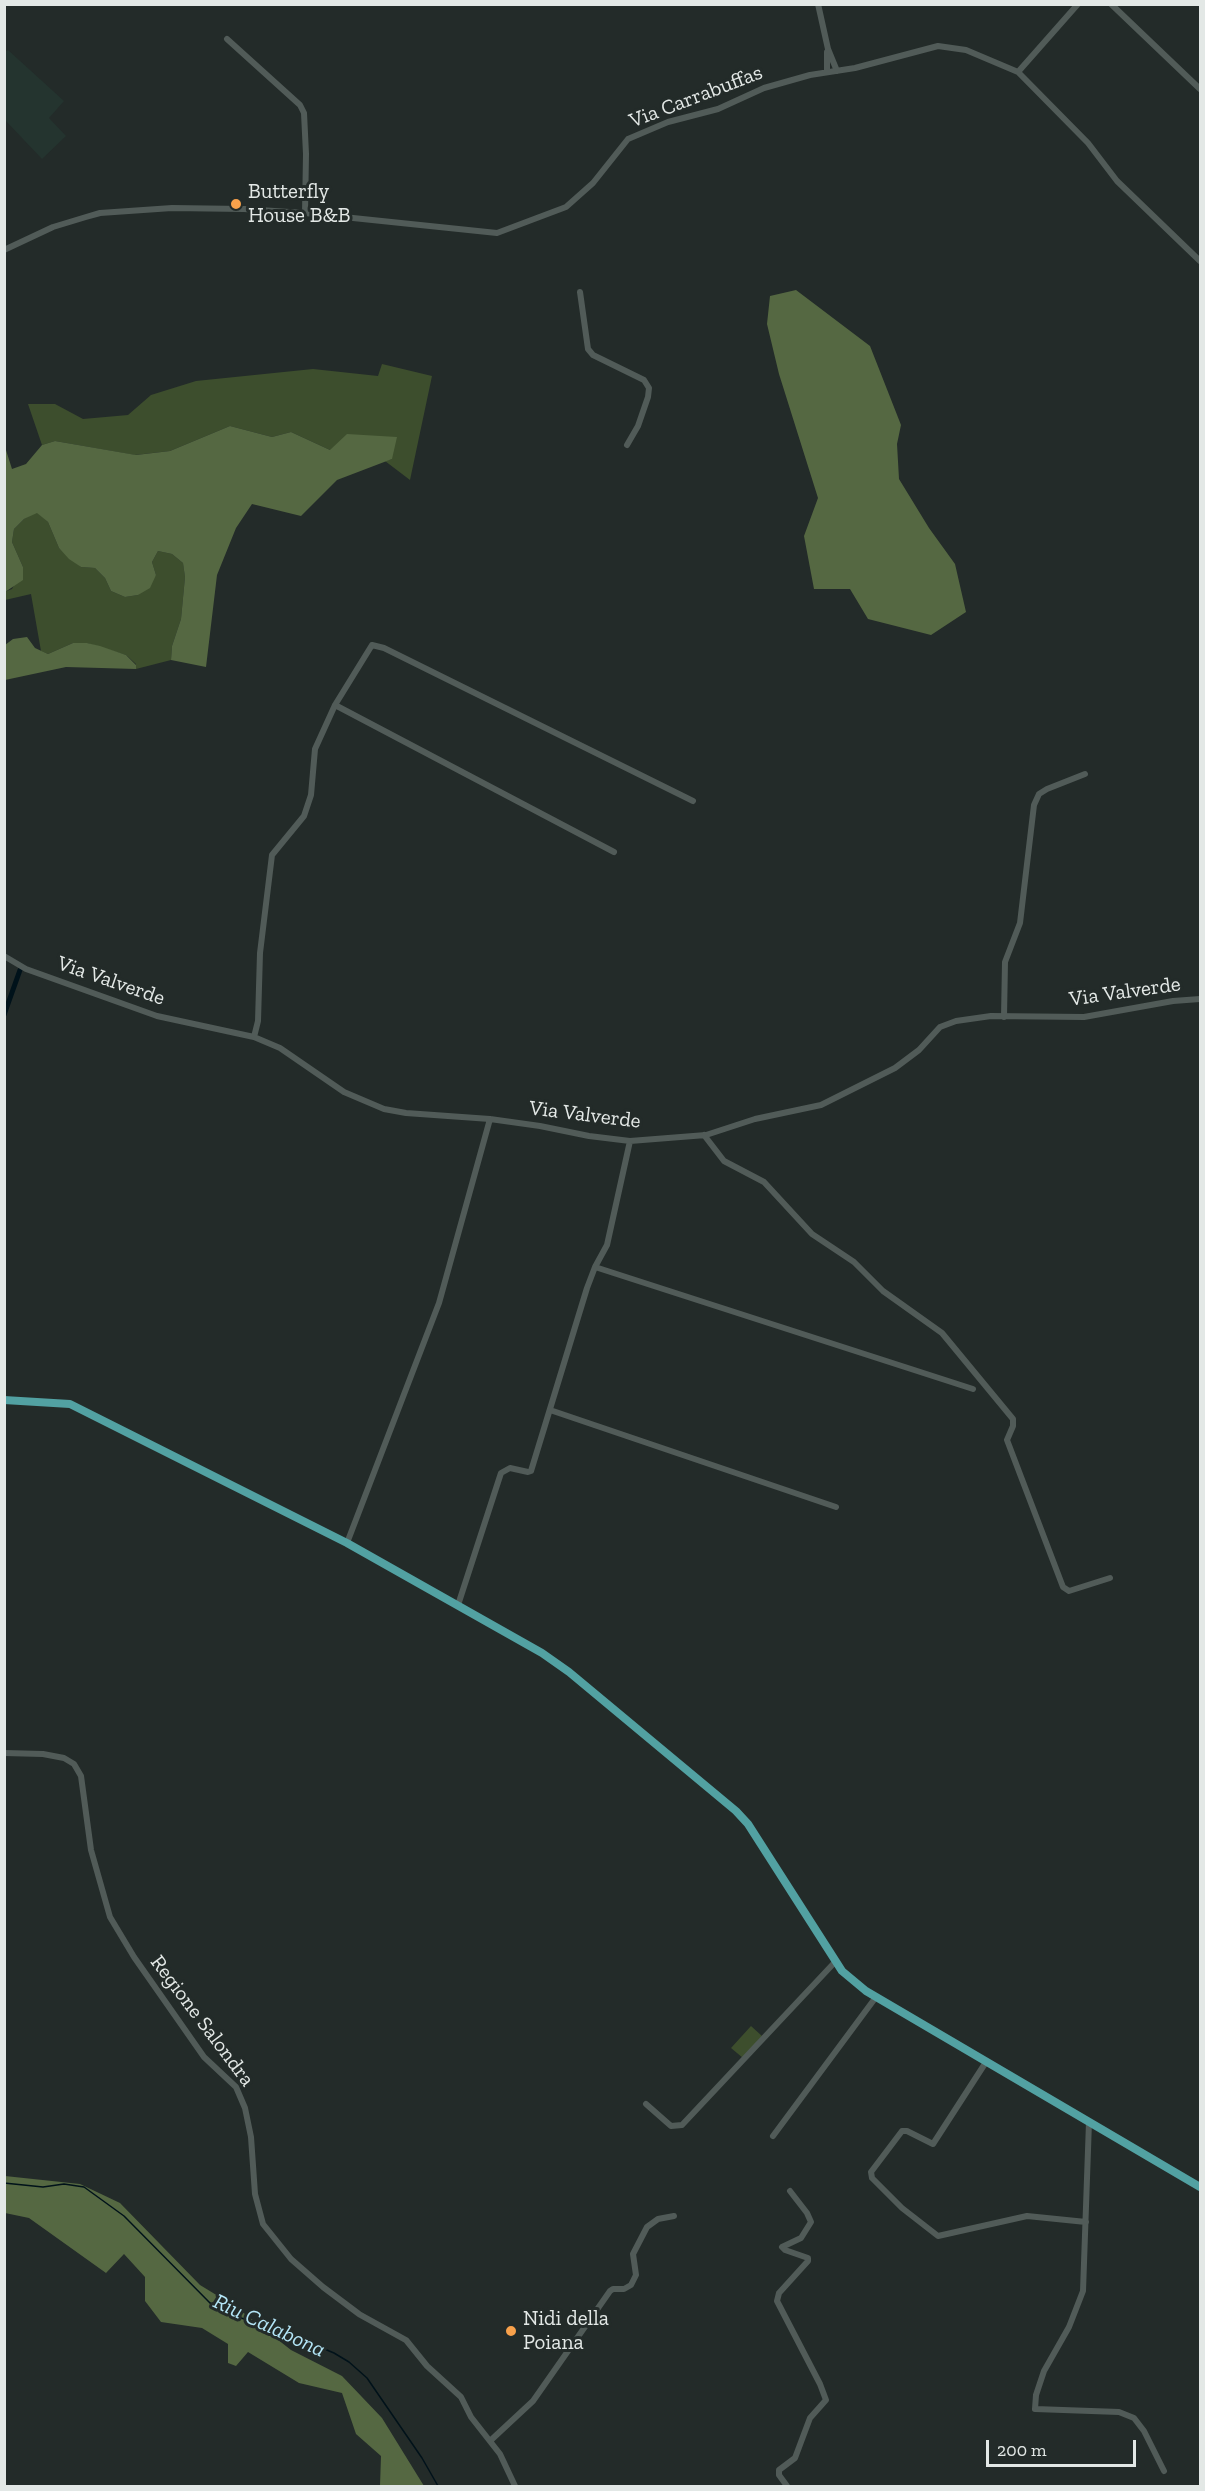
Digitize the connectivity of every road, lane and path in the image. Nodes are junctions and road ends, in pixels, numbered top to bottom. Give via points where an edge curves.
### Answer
1 (818, 4) edge
2 (1078, 4) edge
3 (1111, 4) edge
4 (227, 39) dead end
5 (828, 49) junction
6 (837, 71) junction
7 (827, 72) junction
8 (1018, 72) junction
9 (1200, 89) edge
10 (305, 213) junction
11 (4, 250) edge
12 (1200, 261) edge
13 (580, 292) dead end
14 (627, 445) dead end
15 (335, 705) junction
16 (1085, 774) dead end
17 (693, 801) dead end
18 (614, 852) dead end
19 (4, 956) edge
20 (1200, 999) edge
21 (1004, 1017) junction
22 (254, 1037) junction
23 (490, 1119) junction
24 (704, 1135) junction
25 (630, 1140) junction
26 (595, 1267) junction
27 (973, 1389) dead end
28 (4, 1400) edge
29 (550, 1410) junction
30 (836, 1507) dead end
31 (347, 1543) junction
32 (1110, 1578) dead end
33 (458, 1605) junction
34 (4, 1753) edge
35 (836, 1962) junction
36 (876, 1997) junction
37 (986, 2062) junction
38 (646, 2104) dead end
39 (1089, 2122) junction
40 (773, 2136) dead end
41 (1200, 2187) edge
42 (790, 2191) dead end
43 (674, 2216) dead end
44 (1086, 2222) junction
45 (490, 2441) junction
46 (1164, 2471) dead end
47 (515, 2487) edge
48 (787, 2487) edge

1 - 5 street
2 - 8 street
3 - 9 street
4 - 10 street via 304,113
5 - 6 street
5 - 7 street
6 - 7 street, Via Carrabuffas
6 - 8 street, Via Carrabuffas via 938,46 966,50
7 - 10 street, Via Carrabuffas via 764,88 718,109 668,122 628,139 593,183 566,207 497,233
8 - 12 street via 1088,143 1117,181
10 - 11 street, Via Carrabuffas via 193,208 100,213 53,227
13 - 14 street via 588,349 644,380 649,388 638,426
15 - 17 street via 372,645 384,648
15 - 18 street
15 - 22 street via 315,749 304,816 272,855
16 - 21 street via 1047,789 1039,794 1034,805 1020,923 1005,962
19 - 22 street, Via Valverde via 26,969 157,1016
20 - 21 street, Via Valverde via 1084,1017
21 - 24 street, Via Valverde via 956,1021 940,1027 895,1068 821,1105
22 - 23 street, Via Valverde via 280,1048 344,1092 380,1108
23 - 25 street, Via Valverde
23 - 31 street via 439,1303
24 - 25 street, Via Valverde
24 - 32 street via 724,1161 764,1182 812,1234 854,1262 883,1291 942,1333 1013,1419 1007,1440 1063,1587 1069,1591
25 - 26 street via 607,1245
26 - 27 street
26 - 29 street
28 - 31 main road via 70,1404
29 - 30 street
29 - 33 street via 531,1471 510,1468 501,1473
31 - 33 main road
33 - 35 main road via 569,1672 736,1811
34 - 45 street, Regione Salondra via 64,1758 74,1764 81,1776 91,1850 110,1917 204,2057 236,2086 251,2137 255,2194 263,2224 291,2259 323,2287 359,2314 406,2340 461,2397
35 - 36 main road
35 - 38 street via 682,2125 671,2126
36 - 37 main road
36 - 40 street
37 - 39 main road
37 - 44 street via 933,2144 902,2131 871,2172 872,2178 938,2236 1027,2216
39 - 41 main road
39 - 44 street
42 - 48 street via 811,2222 801,2238 782,2249 808,2261 779,2293 777,2301 826,2400 810,2418 795,2458 780,2470
43 - 45 street via 658,2219 646,2227 633,2254 636,2275 631,2285 610,2291 533,2401
44 - 46 street via 1083,2291 1044,2371 1035,2409 1119,2412 1134,2418
45 - 47 street, Regione Salondra

